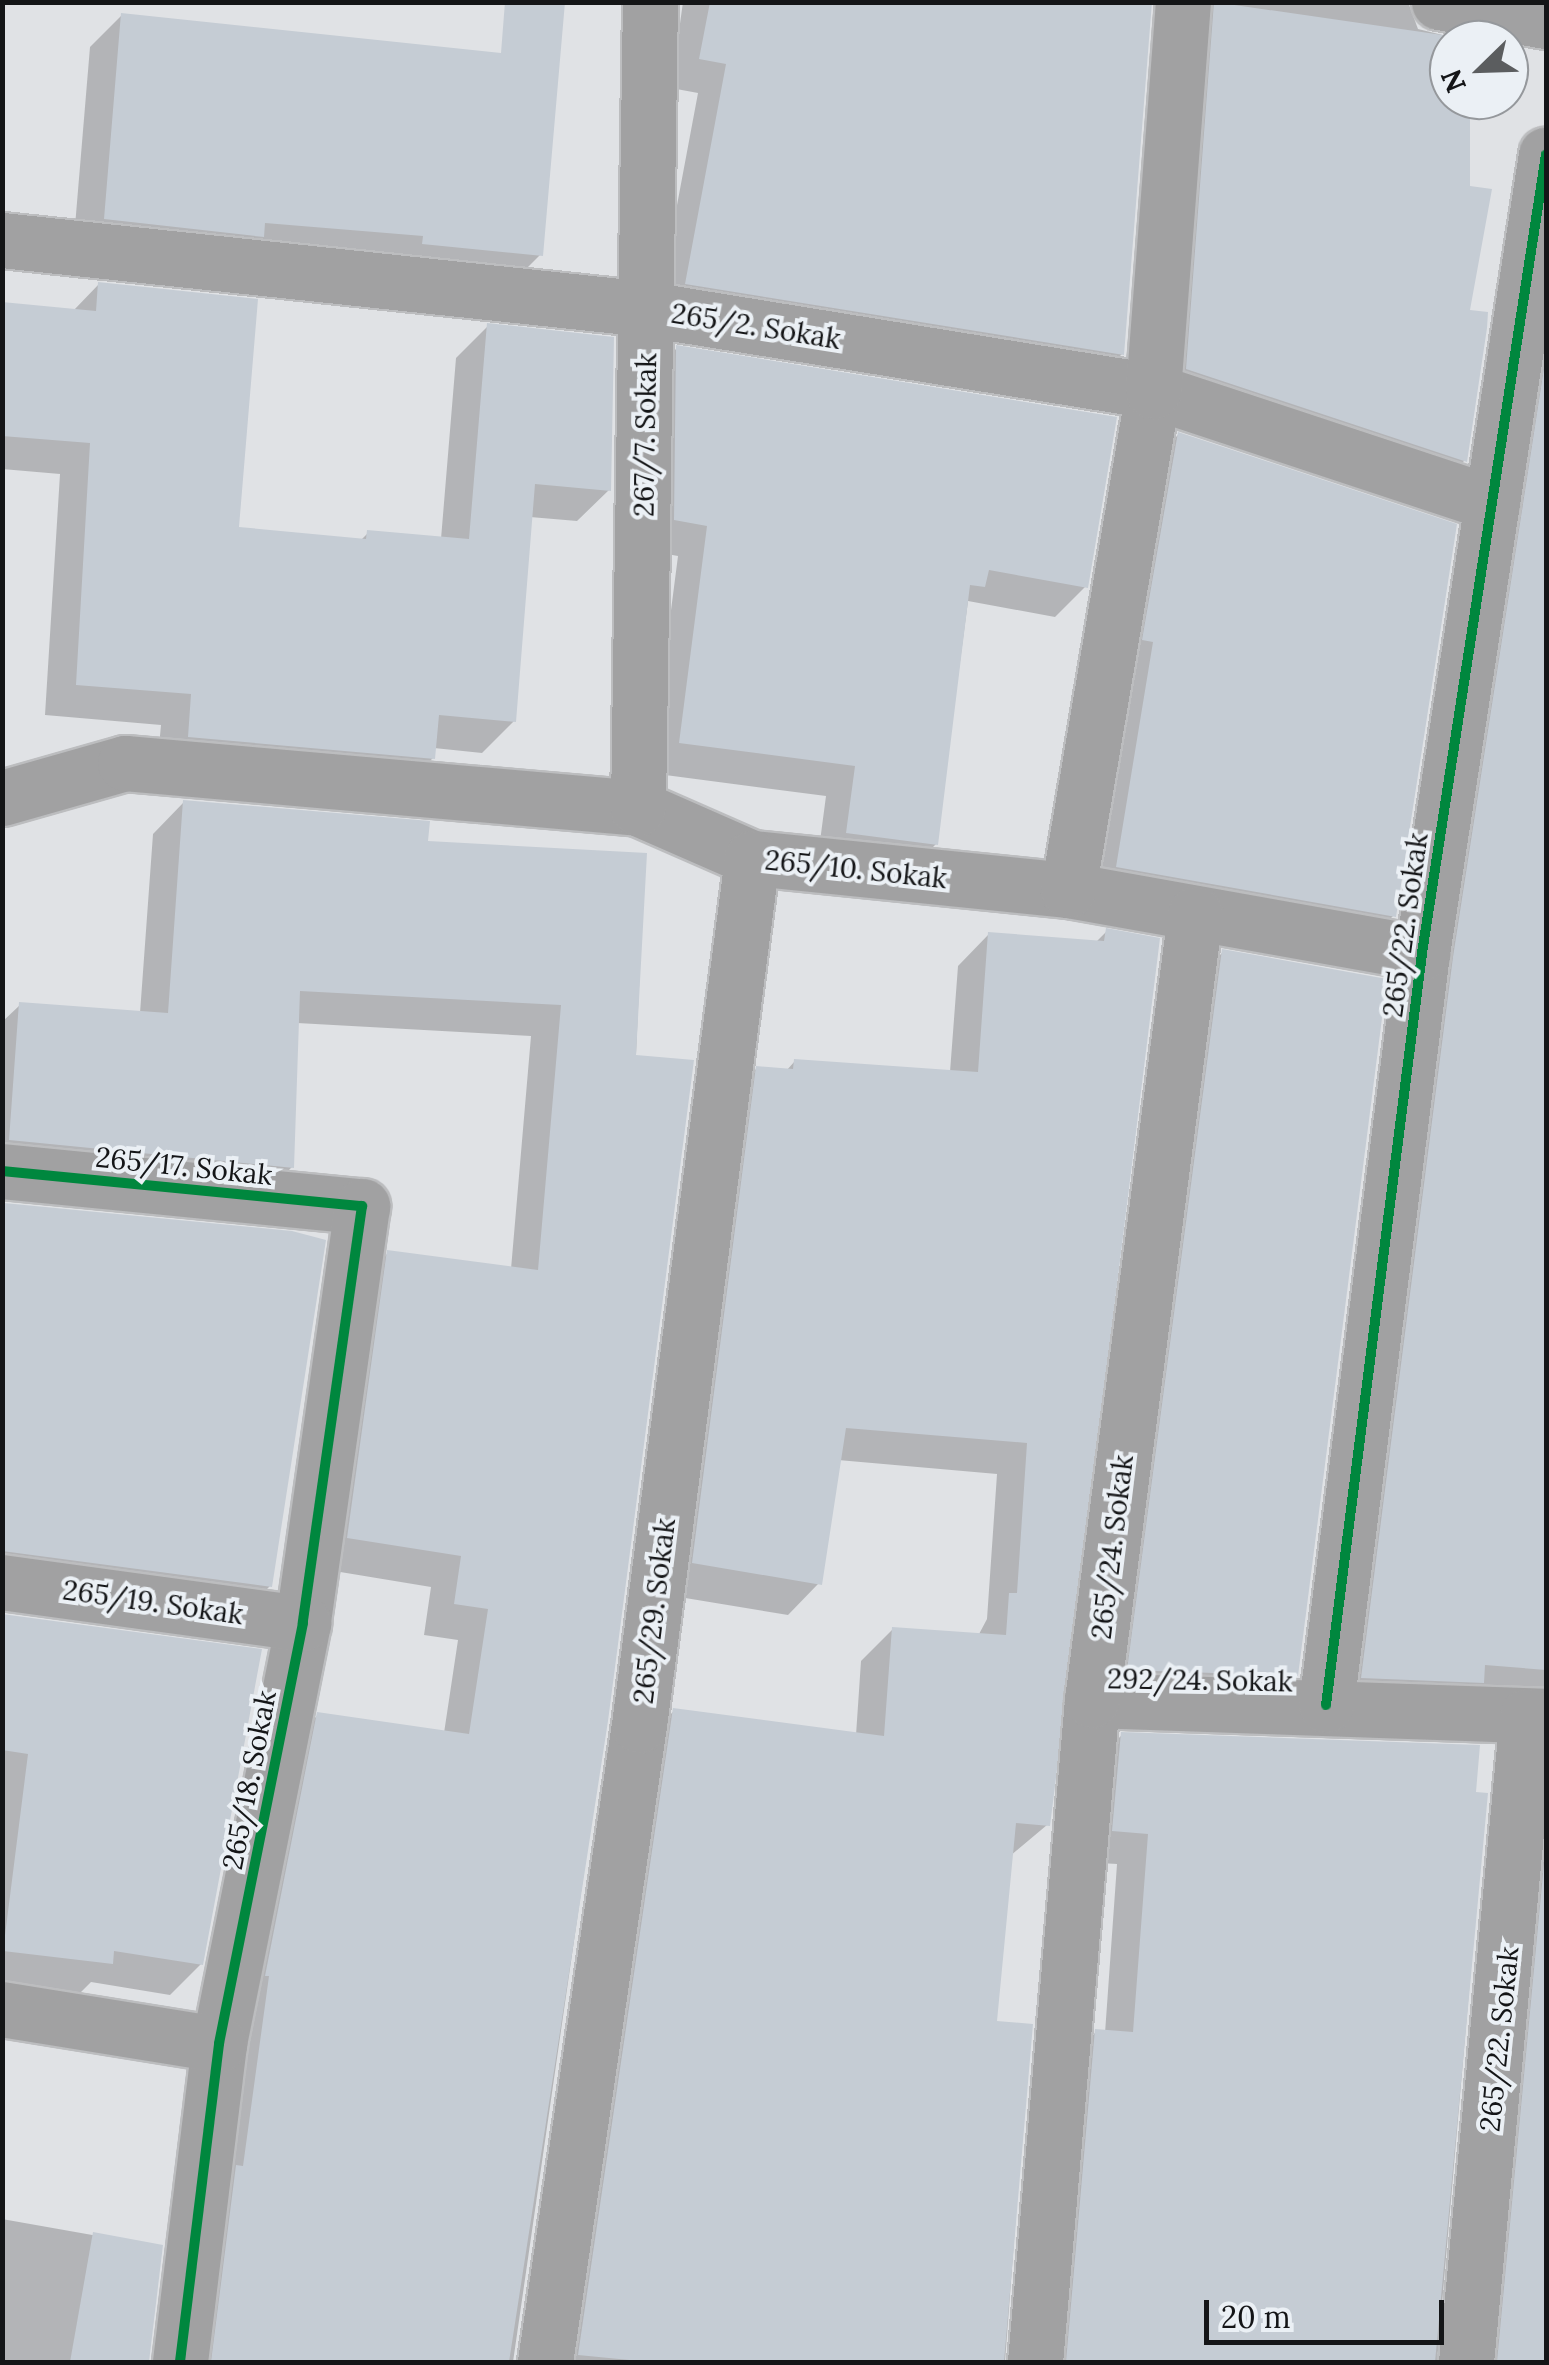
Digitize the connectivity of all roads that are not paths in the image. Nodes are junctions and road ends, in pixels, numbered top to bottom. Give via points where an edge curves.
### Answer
1 (650, 2) edge
2 (1183, 2) edge
3 (1438, 2) edge
4 (1546, 21) edge
5 (1546, 155) edge
6 (2, 240) edge
7 (647, 309) junction
8 (1153, 390) junction
9 (1492, 503) junction
10 (2, 798) edge
11 (638, 808) junction
12 (752, 858) junction
13 (1068, 890) junction
14 (1195, 914) junction
15 (1422, 953) junction
16 (2, 1171) edge
17 (362, 1206) joint
18 (2, 1582) edge
19 (303, 1623) junction
20 (1092, 1700) junction
21 (1326, 1705) junction
22 (1537, 1716) edge
23 (2, 2010) edge
24 (219, 2044) junction
25 (180, 2362) edge
26 (545, 2362) edge
27 (1034, 2362) edge
28 (1466, 2362) edge

1 - 7 street, 267/7. Sokak
2 - 8 street
3 - 4 street
5 - 9 street, 265/22. Sokak
6 - 7 street, 265/2. Sokak
7 - 8 street, 265/2. Sokak
7 - 11 street, 267/7. Sokak
8 - 9 street, 265/2. Sokak
8 - 13 street
9 - 15 street, 265/22. Sokak
10 - 11 street, 265/10. Sokak via 125,763
11 - 12 street, 265/10. Sokak
12 - 13 street, 265/10. Sokak
12 - 26 street, 265/29. Sokak via 639,1725
13 - 14 street, 265/10. Sokak
14 - 15 street, 265/10. Sokak
14 - 20 street, 265/24. Sokak
15 - 21 street, 265/22. Sokak
16 - 17 street, 265/17. Sokak
17 - 19 street, 265/18. Sokak
18 - 19 street, 265/19. Sokak
19 - 24 street, 265/18. Sokak
20 - 21 street, 292/24. Sokak
20 - 27 street, 265/24. Sokak
21 - 22 street, 292/24. Sokak
22 - 28 street, 265/22. Sokak
23 - 24 street
24 - 25 street, 265/18. Sokak

